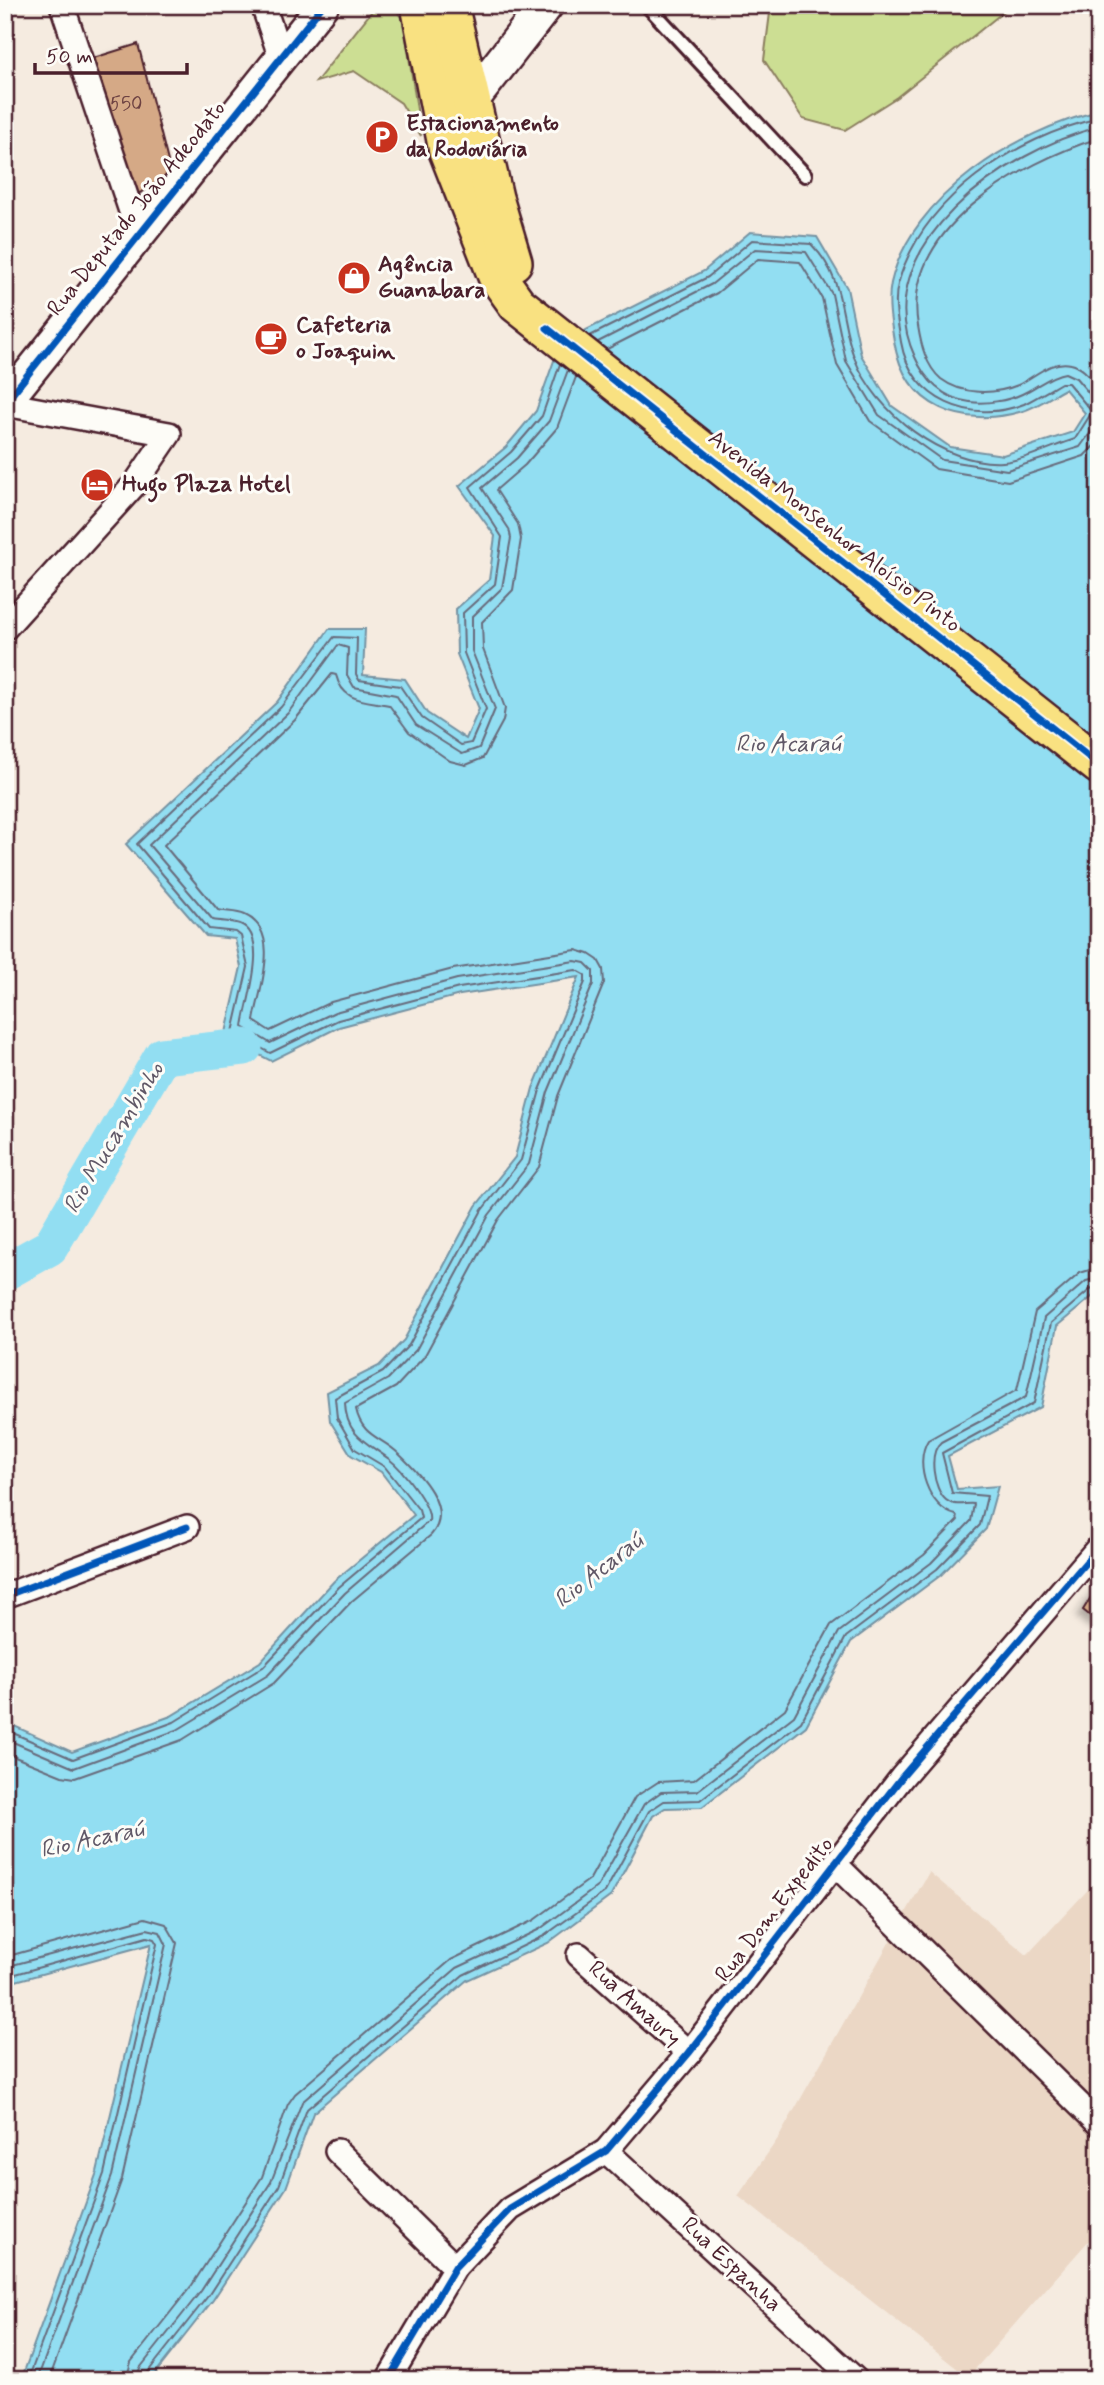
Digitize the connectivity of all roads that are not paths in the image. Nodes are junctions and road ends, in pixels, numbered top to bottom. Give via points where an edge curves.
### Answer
1 (62, 5) edge
2 (263, 5) edge
3 (323, 5) edge
4 (420, 5) edge
5 (449, 5) edge
6 (545, 5) edge
7 (647, 5) edge
8 (281, 58) junction
9 (455, 104) junction
10 (805, 175) dead end
11 (140, 238) junction
12 (5, 403) edge
13 (5, 628) edge
14 (1099, 765) edge
15 (187, 1527) dead end
16 (1099, 1547) edge
17 (5, 1596) edge
18 (835, 1864) junction
19 (579, 1955) dead end
20 (688, 2053) junction
21 (1099, 2124) edge
22 (337, 2151) dead end
23 (606, 2151) junction
24 (455, 2267) junction
25 (388, 2380) edge
26 (856, 2380) edge

1 - 11 street
2 - 8 street
3 - 8 street, Rua Deputado João Adeodato
4 - 9 main road, Avenida Monsenhor Aloísio Pinto
5 - 9 main road, Avenida Monsenhor Aloísio Pinto
6 - 9 main road
7 - 10 lane
8 - 11 street, Rua Deputado João Adeodato
9 - 14 main road, Avenida Monsenhor Aloísio Pinto via 508,247 547,328
11 - 12 street, Rua Deputado João Adeodato
12 - 13 street via 169,434 135,484
15 - 17 street
16 - 18 street, Rua Dom Expedito via 902,1777
18 - 20 street, Rua Dom Expedito
18 - 21 street
19 - 20 street, Rua Amaury
20 - 23 street, Rua Dom Expedito
22 - 24 street
23 - 24 street, Rua Dom Expedito via 510,2208
23 - 26 street, Rua Espanha
24 - 25 street, Rua Dom Expedito

